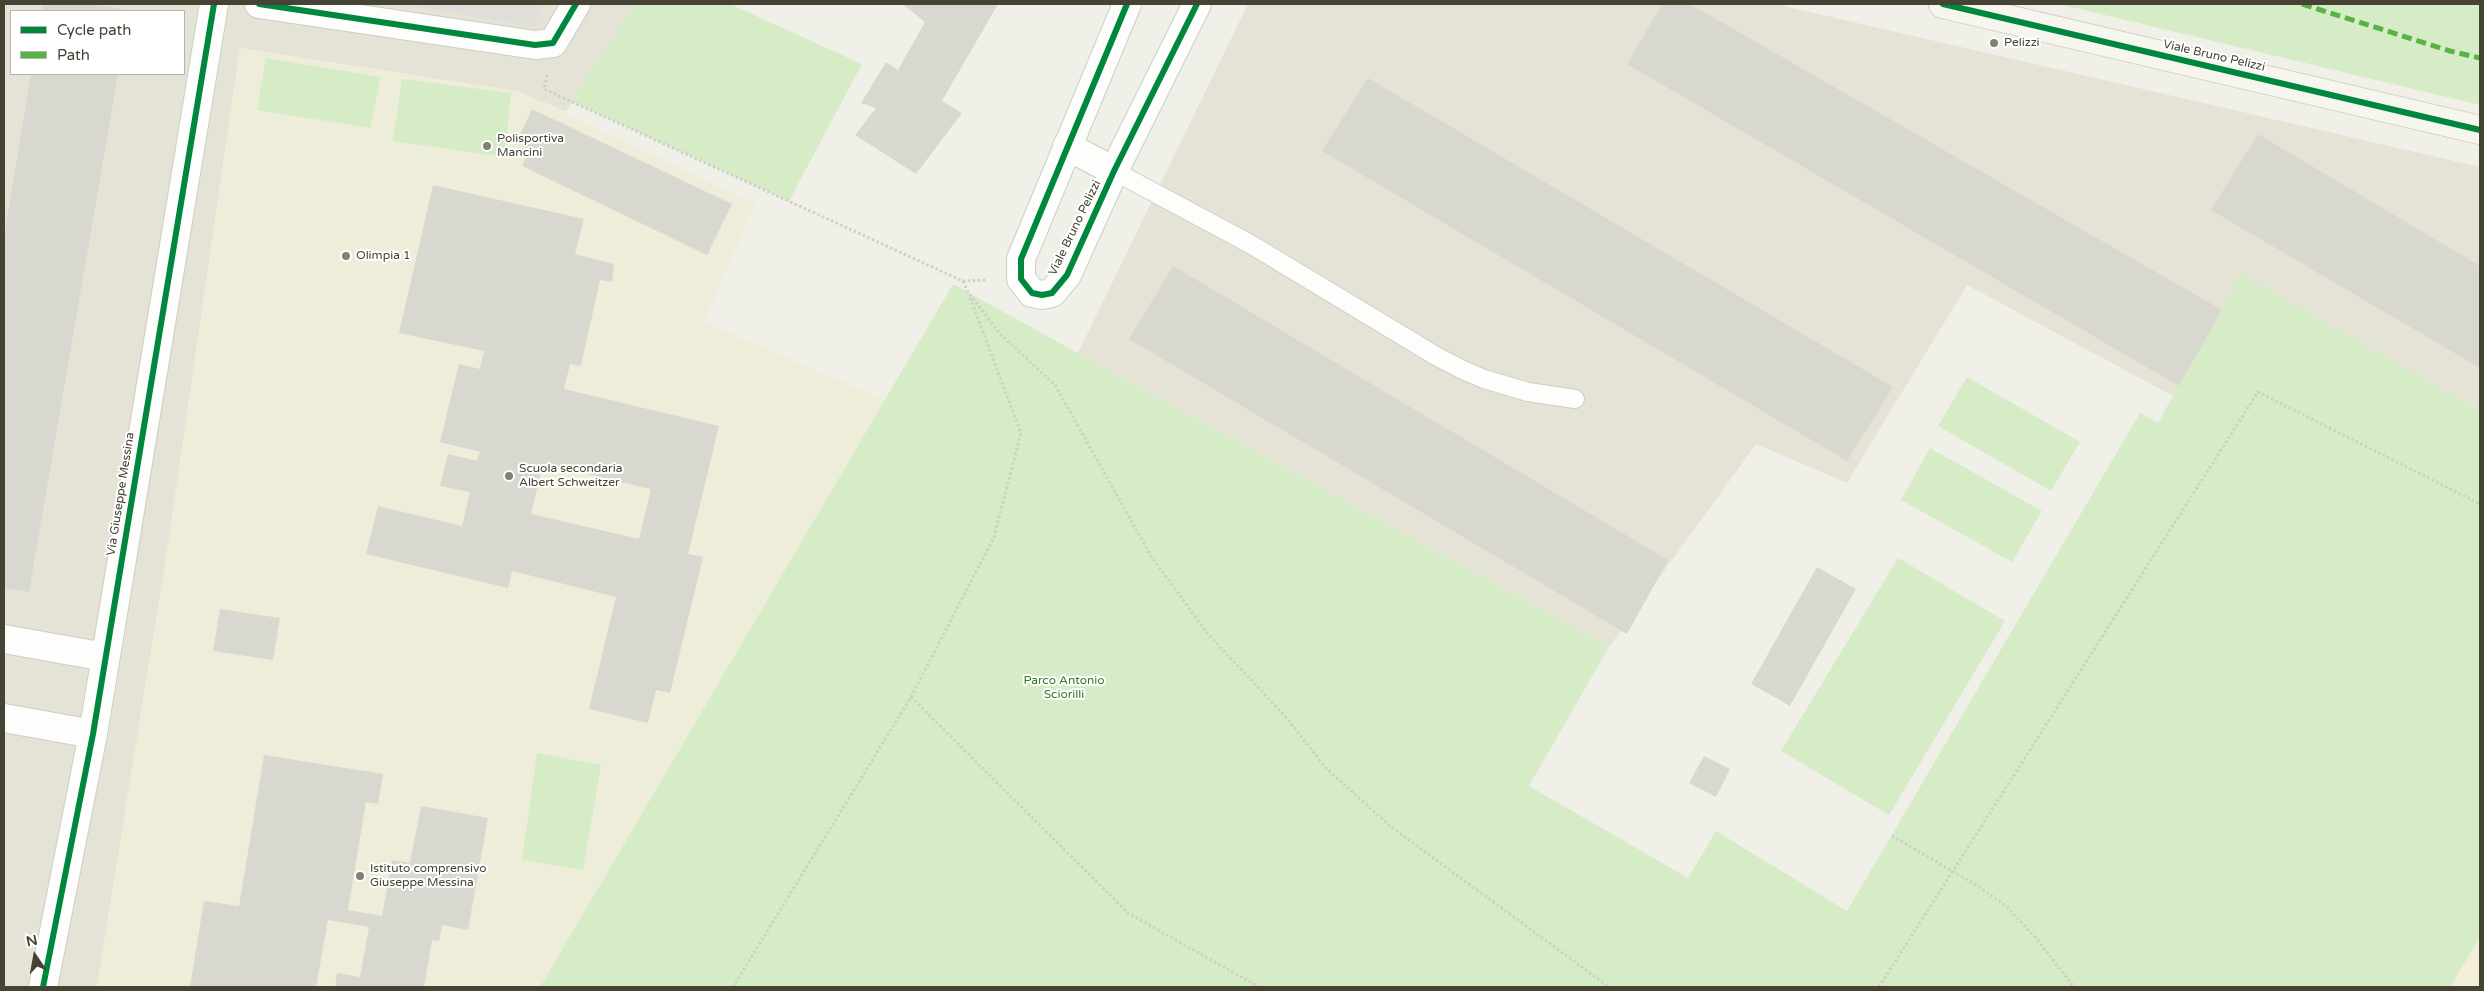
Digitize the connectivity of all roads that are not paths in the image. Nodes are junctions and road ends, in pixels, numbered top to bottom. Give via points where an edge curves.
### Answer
1 (214, 4) edge
2 (259, 4) edge
3 (576, 4) edge
4 (1127, 4) edge
5 (1197, 4) edge
6 (1943, 4) edge
7 (2480, 130) edge
8 (1066, 146) junction
9 (1114, 171) junction
10 (1575, 399) dead end
11 (4, 639) edge
12 (105, 657) junction
13 (4, 718) edge
14 (93, 734) junction
15 (43, 987) edge

1 - 12 street, Via Giuseppe Messina
2 - 3 street via 535,44 552,43
4 - 8 street
5 - 9 street, Viale Bruno Pelizzi
6 - 7 street, Viale Bruno Pelizzi
8 - 9 street, Viale Bruno Pelizzi
8 - 9 street, Viale Bruno Pelizzi via 1021,259 1021,279 1032,294 1052,293 1067,275
9 - 10 lane via 1252,245 1462,370 1505,386
11 - 12 street
12 - 14 street, Via Giuseppe Messina
13 - 14 street
14 - 15 street, Via Giuseppe Messina

